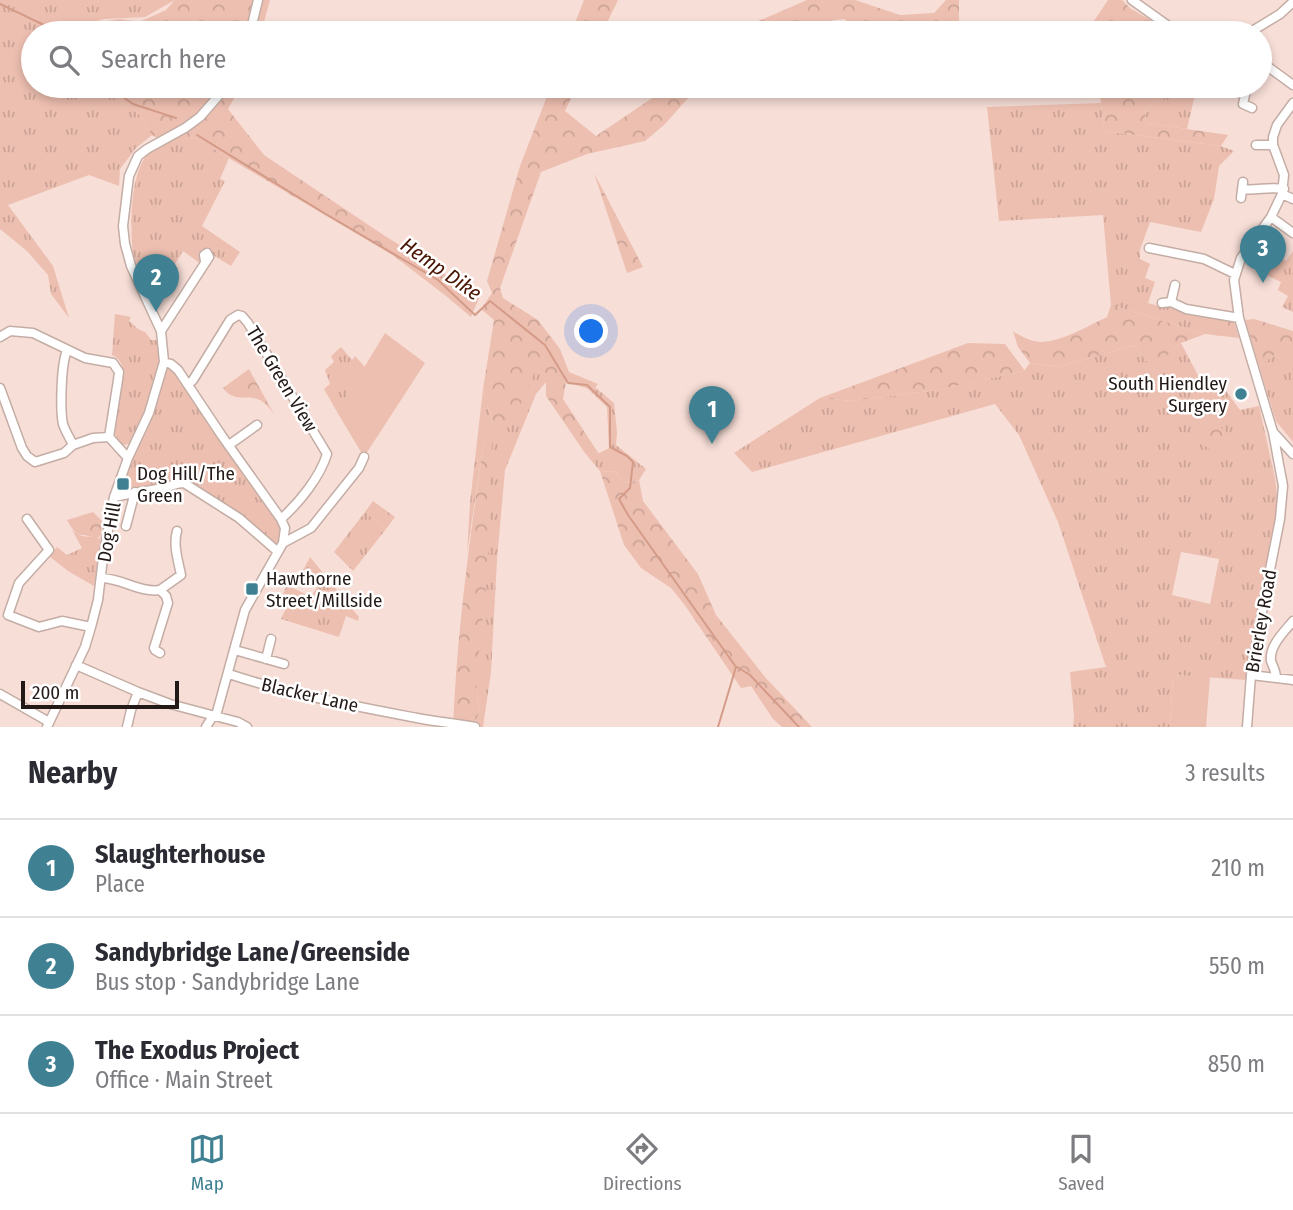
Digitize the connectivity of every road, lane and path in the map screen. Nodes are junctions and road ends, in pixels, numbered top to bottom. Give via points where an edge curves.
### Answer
1 (258, 0) edge
2 (1132, 0) edge
3 (1293, 2) edge
4 (253, 21) edge
5 (1161, 21) edge
6 (1270, 21) edge
7 (1272, 70) edge
8 (1293, 85) edge
9 (217, 98) edge
10 (1244, 98) edge
11 (1293, 103) edge
12 (1252, 108) dead end
13 (1290, 115) edge
14 (1256, 145) dead end
15 (1273, 145) junction
16 (1242, 190) dead end
17 (1283, 192) junction
18 (1293, 200) edge
19 (1271, 216) junction
20 (1293, 233) edge
21 (1149, 248) dead end
22 (203, 264) dead end
23 (1235, 274) junction
24 (1175, 285) dead end
25 (1238, 318) junction
26 (161, 331) junction
27 (0, 337) edge
28 (67, 351) junction
29 (164, 362) junction
30 (188, 385) junction
31 (0, 388) edge
32 (257, 425) dead end
33 (1273, 432) junction
34 (109, 437) junction
35 (73, 444) junction
36 (229, 445) junction
37 (1293, 454) edge
38 (364, 457) dead end
39 (128, 458) junction
40 (135, 492) junction
41 (114, 497) junction
42 (281, 519) junction
43 (32, 523) dead end
44 (126, 526) dead end
45 (177, 531) dead end
46 (280, 547) junction
47 (100, 578) junction
48 (160, 590) junction
49 (1293, 621) edge
50 (91, 627) junction
51 (271, 639) dead end
52 (235, 649) junction
53 (160, 653) dead end
54 (266, 659) junction
55 (76, 664) junction
56 (284, 664) dead end
57 (229, 674) junction
58 (1251, 675) junction
59 (1276, 678) junction
60 (1293, 680) edge
61 (138, 692) junction
62 (0, 694) edge
63 (214, 716) junction
64 (48, 725) edge
65 (472, 726) edge
66 (127, 727) edge
67 (206, 727) edge
68 (247, 727) edge
69 (1247, 727) edge

1 - 4 street
2 - 5 street
3 - 6 street
7 - 8 street
9 - 26 street via 200,117 138,156 129,176 125,244
10 - 12 street via 1243,104
11 - 13 street
13 - 15 street via 1278,125
14 - 15 street
15 - 17 street via 1283,169
16 - 17 street via 1276,188
17 - 18 street
17 - 19 street
19 - 20 street
19 - 23 street
21 - 23 street via 1204,259
22 - 26 street
23 - 25 street, Brierley Road
24 - 25 street via 1167,302
25 - 33 street, Brierley Road
26 - 29 street
27 - 28 street via 10,331 33,333
28 - 34 street via 110,362 119,372
28 - 35 street via 63,423
29 - 30 street via 175,367
29 - 39 street, Dog Hill via 149,413
30 - 36 street
30 - 42 street, The Green View via 230,320 242,316 327,454 324,465
31 - 35 street via 26,456 35,462 43,460 64,453
32 - 36 street
33 - 37 street
33 - 58 street, Brierley Road via 1283,503
34 - 35 street
34 - 39 street
36 - 42 street
38 - 46 street via 311,528
39 - 41 street, Dog Hill
40 - 41 street
40 - 44 street
40 - 46 street via 185,483
41 - 47 street, Dog Hill
42 - 46 street via 285,528
43 - 50 street via 51,547 19,583 8,615 39,627 62,621
45 - 48 street via 181,575
46 - 52 street via 245,610
47 - 48 street
47 - 50 street, Dog Hill
48 - 53 street via 168,603 154,648
49 - 59 street via 1272,651
50 - 55 street, Dog Hill
51 - 54 street
52 - 54 street
52 - 57 street
54 - 56 street
55 - 61 street
55 - 64 street, Dog Hill
57 - 63 street
57 - 65 street, Blacker Lane via 419,719
58 - 59 street
58 - 69 street, Brierley Road
59 - 60 street
61 - 63 street
61 - 66 street
62 - 64 street
63 - 67 street
63 - 68 street

